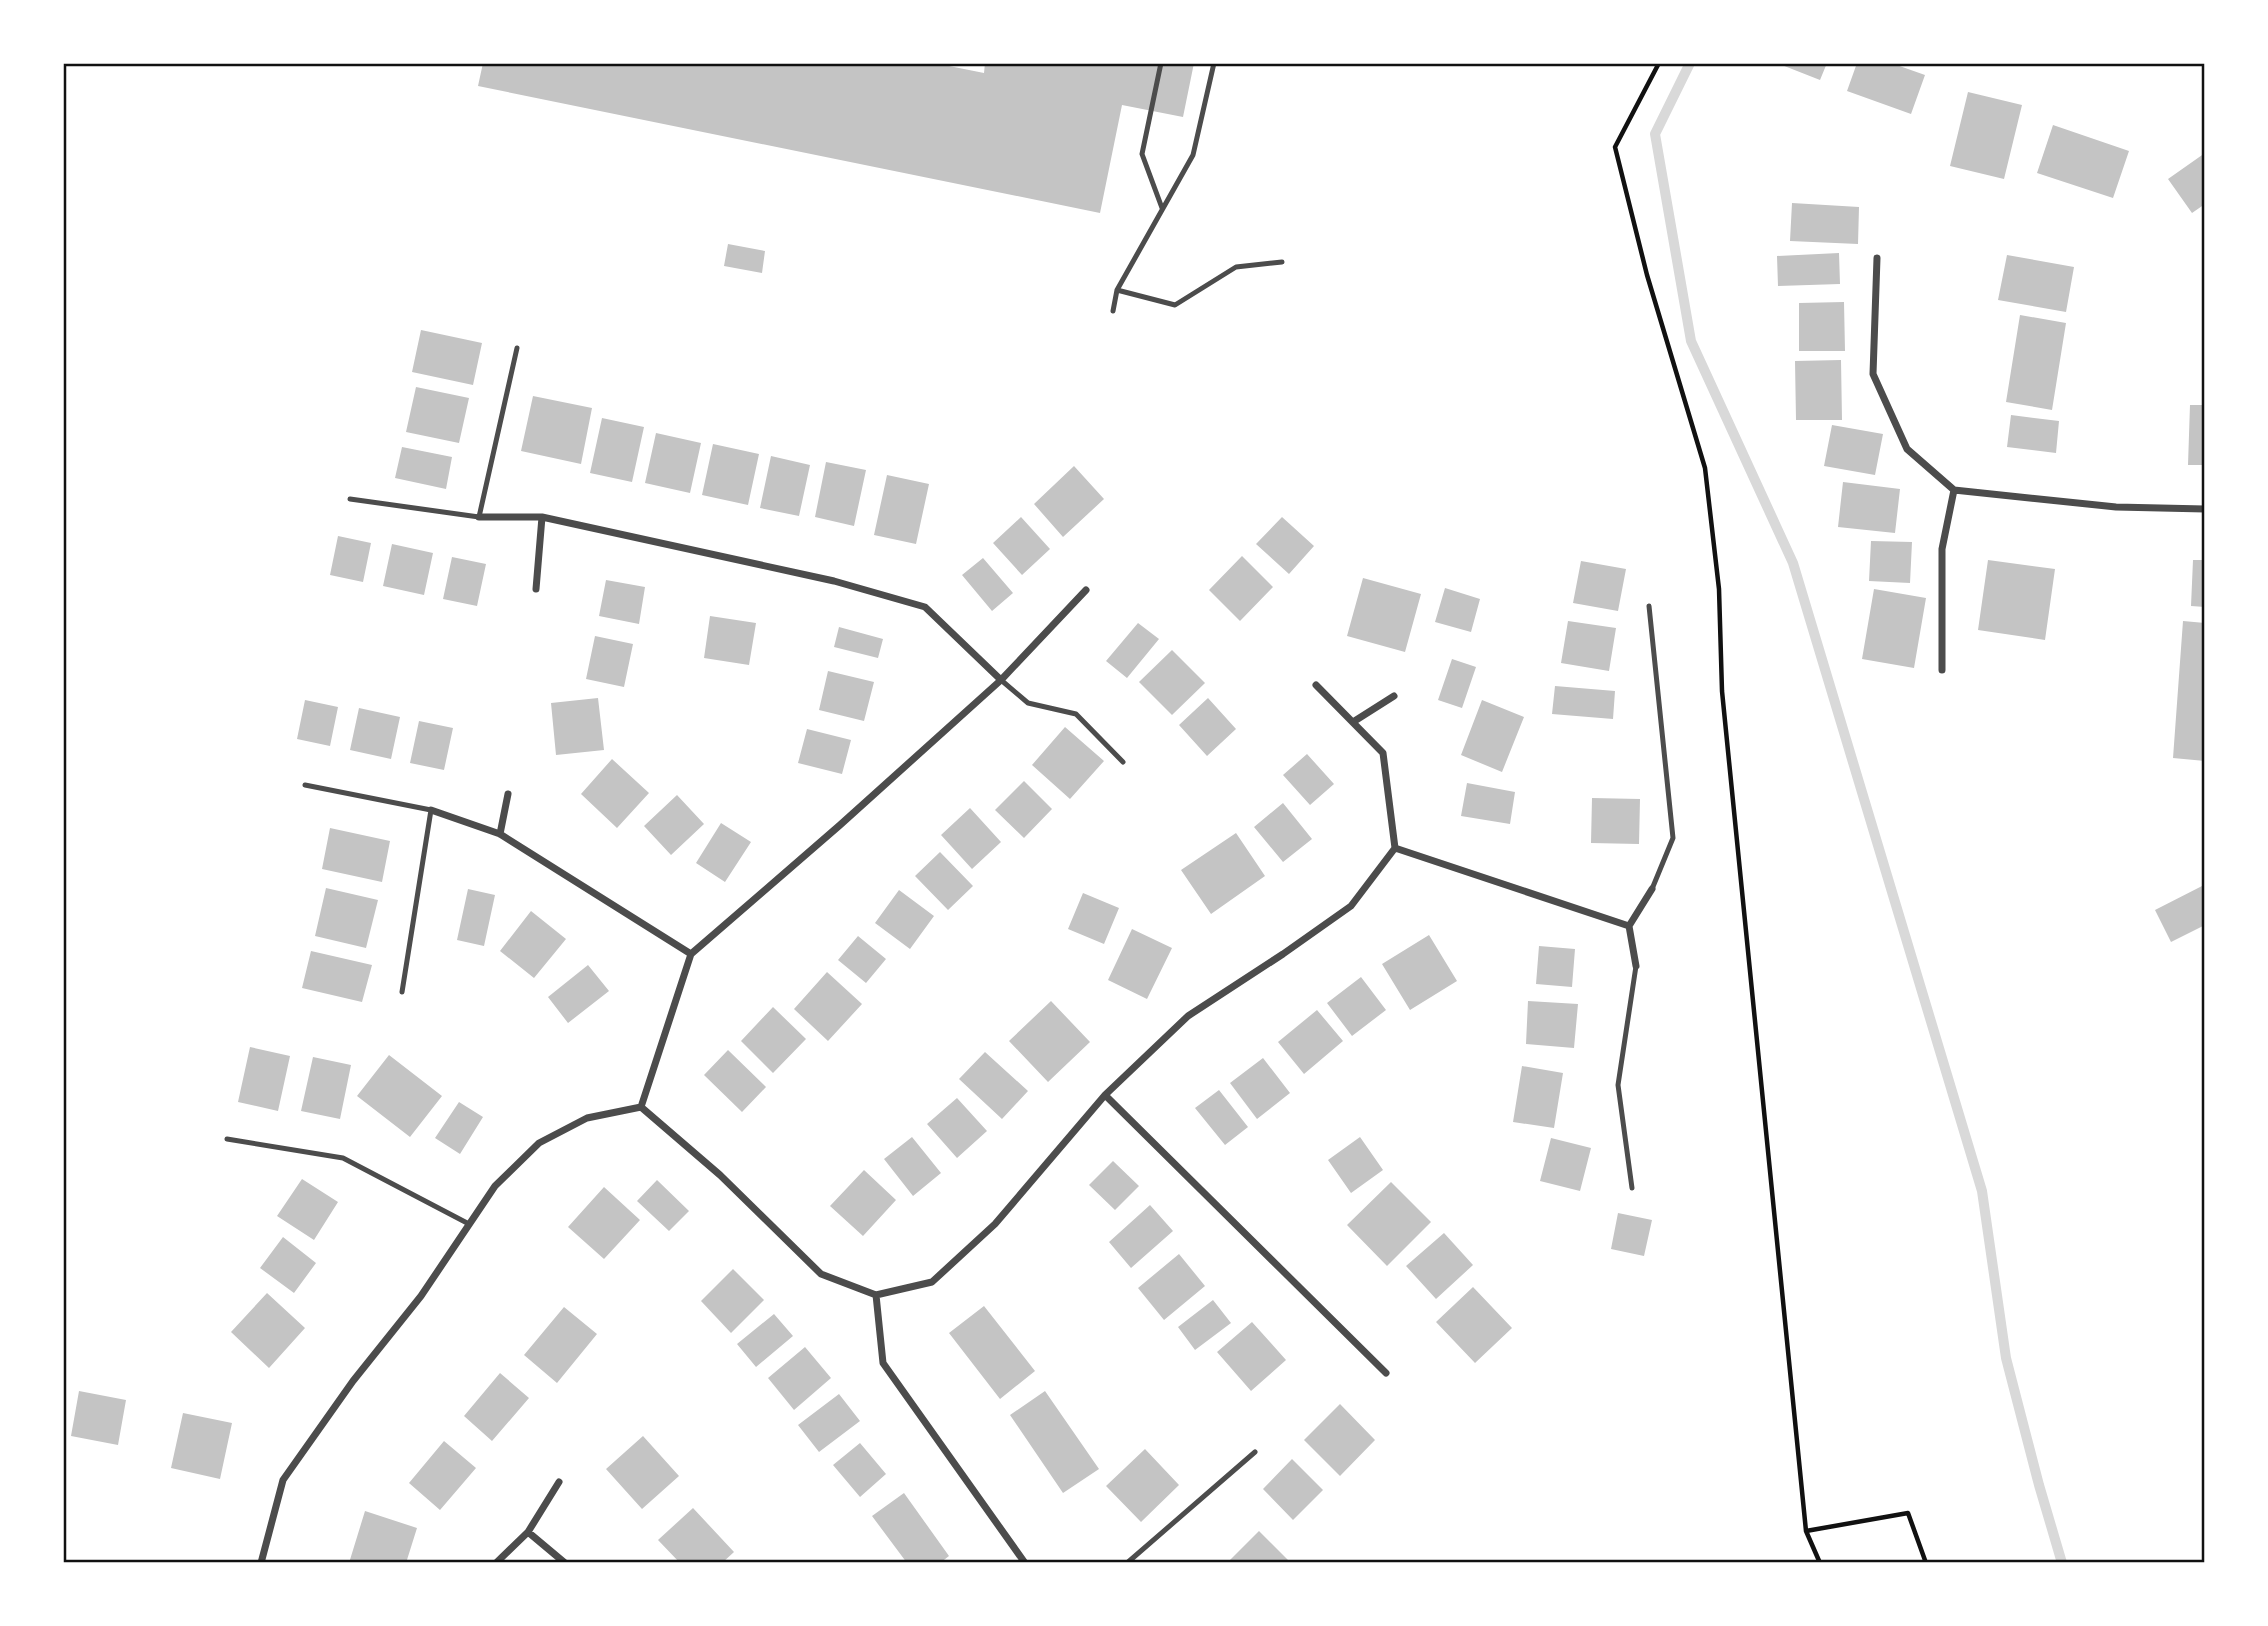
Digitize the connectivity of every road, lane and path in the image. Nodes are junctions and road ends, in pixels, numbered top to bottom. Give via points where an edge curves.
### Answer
1 (1161, 63) edge
2 (1214, 63) edge
3 (1659, 63) edge
4 (1163, 208) junction
5 (1877, 258) dead end
6 (1282, 262) dead end
7 (1117, 290) junction
8 (1113, 311) dead end
9 (517, 348) dead end
10 (1954, 490) junction
11 (350, 499) dead end
12 (2205, 509) edge
13 (479, 517) junction
14 (542, 517) junction
15 (536, 589) dead end
16 (1086, 590) dead end
17 (1649, 606) dead end
18 (1942, 670) dead end
19 (1001, 680) junction
20 (1316, 685) dead end
21 (1394, 696) dead end
22 (1353, 722) junction
23 (1123, 762) dead end
24 (305, 785) dead end
25 (508, 794) dead end
26 (431, 810) junction
27 (500, 834) junction
28 (1395, 848) junction
29 (1652, 889) joint
30 (1629, 926) junction
31 (691, 954) junction
32 (1636, 966) joint
33 (402, 992) dead end
34 (1105, 1094) junction
35 (641, 1107) junction
36 (227, 1139) dead end
37 (1632, 1188) dead end
38 (469, 1224) junction
39 (876, 1295) junction
40 (1387, 1373) dead end
41 (1255, 1452) dead end
42 (559, 1482) dead end
43 (1806, 1531) junction
44 (528, 1532) junction
45 (261, 1563) edge
46 (496, 1563) edge
47 (565, 1563) edge
48 (1025, 1563) edge
49 (1127, 1563) edge
50 (1820, 1563) edge
51 (1926, 1563) edge

1 - 4 lane via 1143,154
2 - 4 lane via 1193,155
3 - 43 path via 1615,147 1647,275 1705,468 1719,589 1724,705
4 - 7 lane
5 - 10 street via 1873,374 1907,449
6 - 7 lane via 1236,267 1175,304
7 - 8 lane
9 - 13 lane
10 - 12 street via 2116,507
10 - 18 street via 1942,550
11 - 13 lane
13 - 14 street
14 - 15 street
14 - 19 street via 834,581 925,607
16 - 19 street
17 - 29 lane via 1673,838
19 - 23 lane via 1028,703 1076,713
19 - 31 street
20 - 22 street
21 - 22 street
22 - 28 street via 1383,753
24 - 26 lane
25 - 27 street
26 - 27 street
26 - 33 lane
27 - 31 street
28 - 30 street
28 - 34 street via 1351,906 1188,1016
29 - 30 street
30 - 32 street
31 - 35 street
32 - 37 lane via 1618,1085
34 - 39 street via 995,1224 932,1282
34 - 40 street
35 - 38 street via 587,1118 539,1143 495,1186
35 - 39 street via 720,1175 821,1274
36 - 38 lane via 342,1158
38 - 45 street via 421,1296 283,1479
39 - 48 street via 883,1363
41 - 49 lane
42 - 44 street
43 - 50 path
43 - 51 path via 1908,1513
44 - 46 street
44 - 47 street

